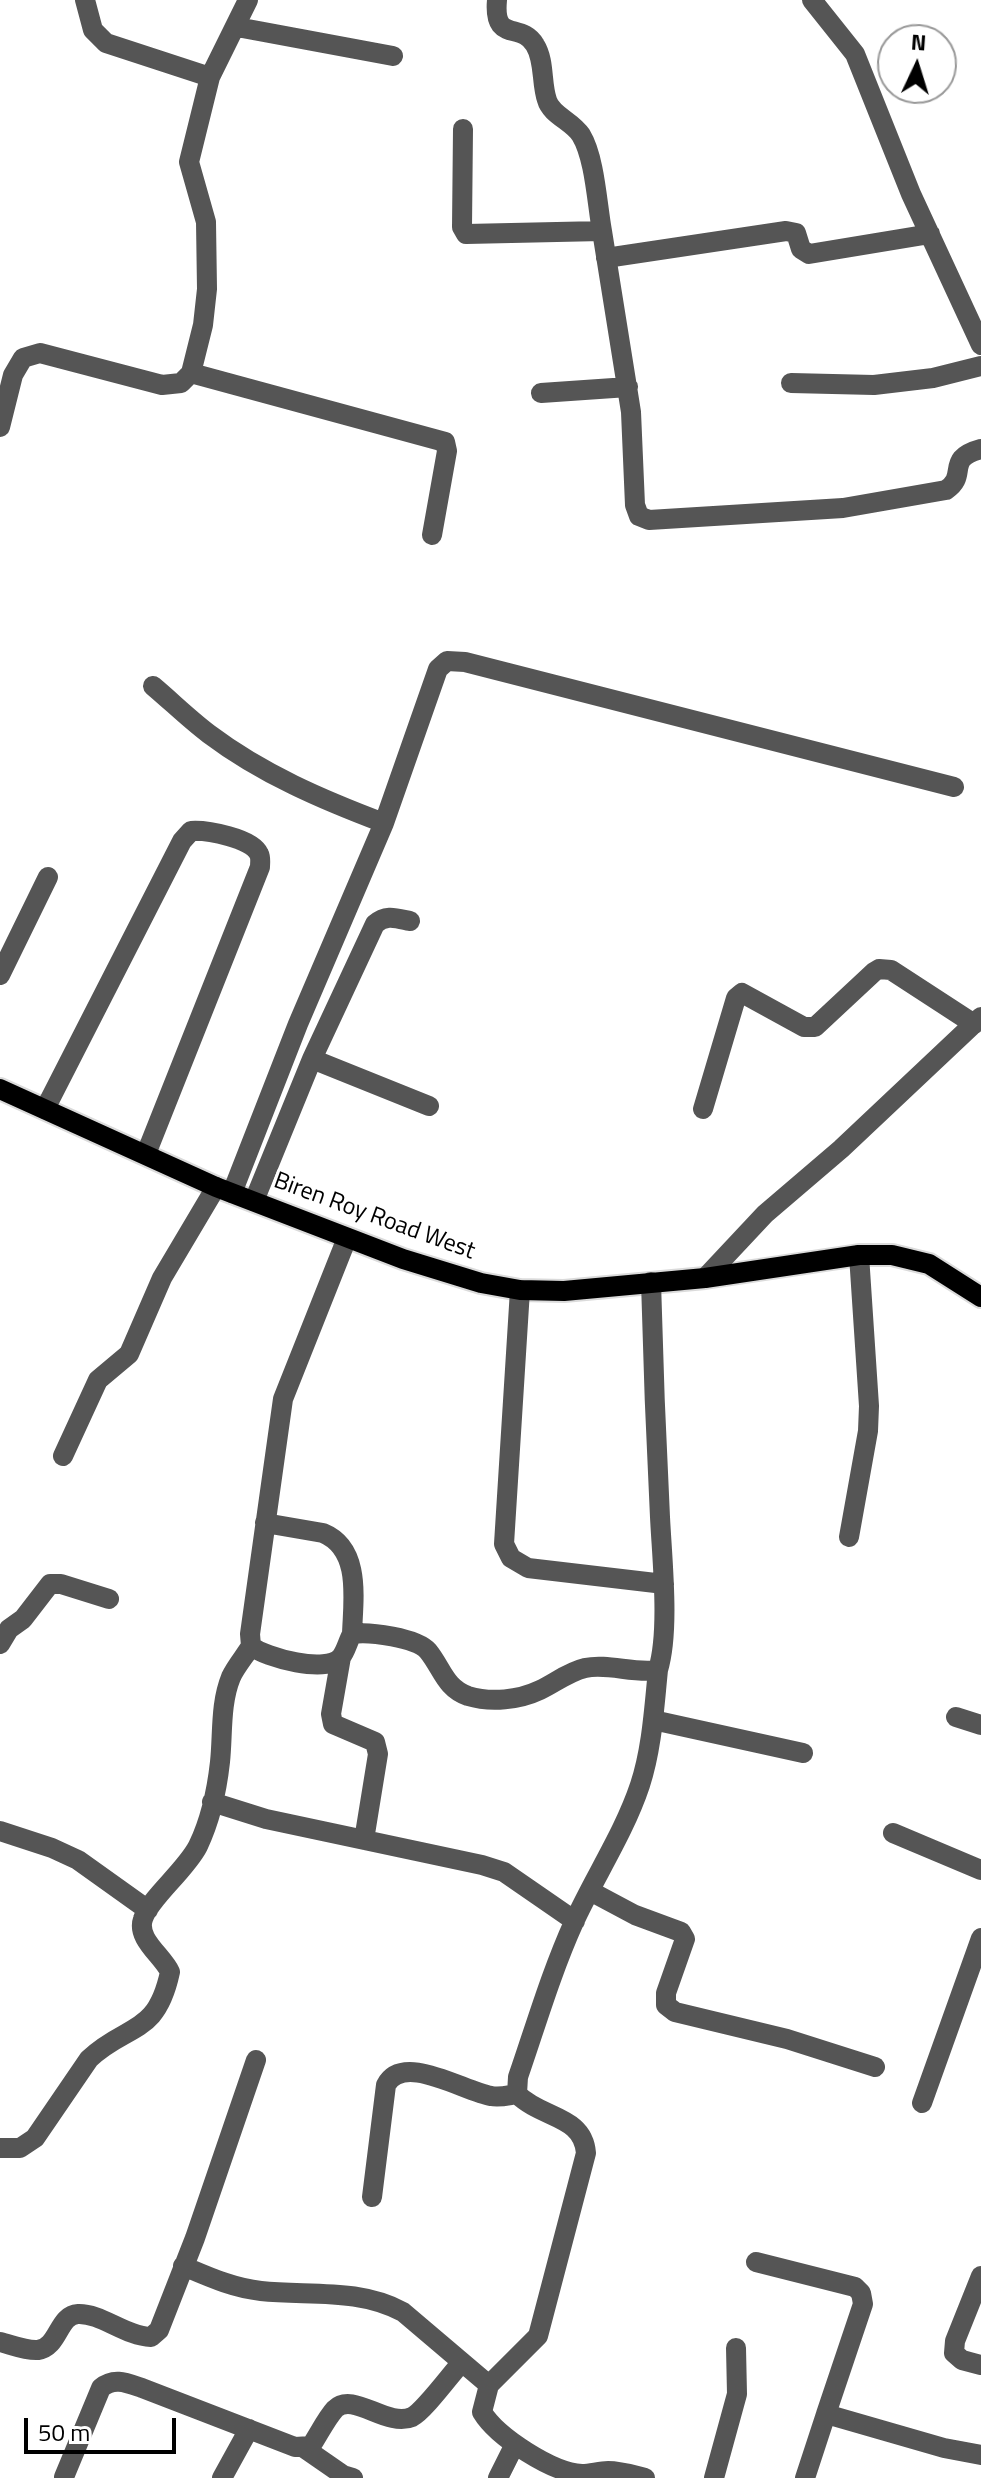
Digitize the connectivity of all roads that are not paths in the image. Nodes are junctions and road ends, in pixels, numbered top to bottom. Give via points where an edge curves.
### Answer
1 (85, 0) edge
2 (248, 0) edge
3 (497, 0) edge
4 (812, 0) edge
5 (237, 27) junction
6 (393, 56) dead end
7 (210, 77) junction
8 (463, 129) dead end
9 (602, 231) junction
10 (930, 234) junction
11 (606, 258) junction
12 (981, 345) edge
13 (981, 366) edge
14 (191, 373) junction
15 (791, 383) dead end
16 (628, 387) junction
17 (541, 393) dead end
18 (0, 427) edge
19 (981, 449) edge
20 (432, 535) dead end
21 (153, 686) dead end
22 (954, 787) dead end
23 (384, 823) junction
24 (48, 877) dead end
25 (410, 921) dead end
26 (0, 975) edge
27 (978, 1021) edge
28 (312, 1059) junction
29 (0, 1089) edge
30 (429, 1106) dead end
31 (45, 1109) junction
32 (703, 1109) dead end
33 (146, 1154) junction
34 (224, 1190) junction
35 (254, 1201) junction
36 (347, 1238) junction
37 (859, 1255) junction
38 (705, 1278) junction
39 (651, 1282) junction
40 (520, 1290) junction
41 (981, 1297) edge
42 (63, 1456) dead end
43 (265, 1523) junction
44 (849, 1537) dead end
45 (664, 1584) junction
46 (109, 1599) dead end
47 (352, 1634) junction
48 (0, 1644) edge
49 (251, 1646) junction
50 (341, 1657) junction
51 (658, 1670) junction
52 (956, 1717) dead end
53 (653, 1720) junction
54 (981, 1725) edge
55 (803, 1753) dead end
56 (212, 1802) junction
57 (0, 1831) edge
58 (893, 1833) dead end
59 (364, 1840) junction
60 (981, 1870) edge
61 (590, 1891) junction
62 (148, 1910) junction
63 (575, 1921) junction
64 (981, 1938) edge
65 (256, 2060) dead end
66 (875, 2067) dead end
67 (517, 2094) junction
68 (922, 2103) dead end
69 (0, 2148) edge
70 (372, 2197) dead end
71 (756, 2262) dead end
72 (183, 2266) junction
73 (981, 2276) edge
74 (0, 2342) edge
75 (736, 2348) dead end
76 (462, 2362) junction
77 (981, 2365) edge
78 (489, 2385) junction
79 (826, 2414) junction
80 (249, 2429) junction
81 (515, 2444) junction
82 (304, 2448) junction
83 (981, 2455) edge
84 (64, 2477) edge
85 (222, 2478) edge
86 (353, 2478) edge
87 (498, 2478) edge
88 (645, 2478) edge
89 (714, 2478) edge
90 (805, 2478) edge

1 - 7 street via 93,30 106,43
2 - 5 street
3 - 9 street via 504,30 531,39 538,50 547,102 573,125 587,147
4 - 10 street via 855,54
5 - 6 street
5 - 7 street
7 - 14 street via 189,162 207,241 203,325
8 - 9 street via 466,234
9 - 11 street
10 - 11 street via 809,254 801,249 796,233 786,231
10 - 12 street
11 - 16 street
13 - 15 street via 874,385
14 - 18 street via 181,383 162,385 40,353 23,358 13,375
14 - 20 street via 445,442
16 - 17 street
16 - 19 street via 635,505 639,516 649,520 843,508 946,490 957,478 962,457
21 - 23 street via 234,751 304,791
22 - 23 street via 447,661 438,669
23 - 34 street
24 - 26 street
25 - 28 street via 391,917 375,924
27 - 32 street via 884,968 815,1027 804,1027 742,993 736,998
27 - 38 street via 765,1214
28 - 30 street
28 - 35 street
29 - 31 main road, Biren Roy Road West
31 - 33 main road, Biren Roy Road West
31 - 33 street via 182,841 191,831 206,830 250,844 259,854 260,867
33 - 34 main road, Biren Roy Road West
34 - 35 main road, Biren Roy Road West
34 - 42 street via 175,1253 129,1354 98,1380
35 - 36 main road, Biren Roy Road West
36 - 40 main road, Biren Roy Road West via 468,1279
36 - 43 street via 283,1399
37 - 38 main road, Biren Roy Road West
37 - 41 main road, Biren Roy Road West via 892,1255 929,1264
37 - 44 street via 869,1406
38 - 39 main road, Biren Roy Road West
39 - 40 main road, Biren Roy Road West
39 - 45 street
40 - 45 street via 504,1544 511,1558 528,1568
43 - 47 street via 323,1533 342,1549 354,1581
43 - 49 street
45 - 51 street
46 - 48 street via 50,1584
47 - 50 street
47 - 51 street via 364,1632 426,1648 445,1680 471,1697 525,1696 587,1667
49 - 50 street via 277,1658 317,1665
49 - 56 street via 232,1675 224,1704
50 - 59 street via 333,1724 375,1742 378,1754
51 - 53 street
52 - 54 street
53 - 55 street
53 - 61 street via 640,1785
56 - 59 street
56 - 62 street via 188,1863
57 - 62 street via 78,1860
58 - 60 street
59 - 63 street via 504,1872
61 - 63 street
61 - 66 street via 681,1932 685,1939 666,1993 666,2005 675,2012
62 - 69 street via 142,1931 170,1972 157,2008 145,2024 89,2059 35,2138 20,2148
63 - 67 street via 548,1986
64 - 68 street
65 - 72 street
67 - 70 street via 495,2097 448,2080 398,2072 386,2085
67 - 78 street via 528,2106 576,2127 585,2138 586,2153 538,2336
71 - 79 street via 855,2287 861,2293 863,2304
72 - 74 street via 159,2330 151,2337 137,2337 75,2314 42,2349
72 - 76 street via 234,2287 326,2293 388,2304
73 - 77 street via 954,2353
75 - 89 street via 737,2394
76 - 78 street
76 - 82 street via 415,2415 390,2418 343,2404
78 - 81 street via 482,2412
79 - 83 street
79 - 90 street
80 - 82 street
80 - 84 street via 142,2388 108,2382
80 - 85 street
81 - 87 street
81 - 88 street via 569,2472 623,2472
82 - 86 street

